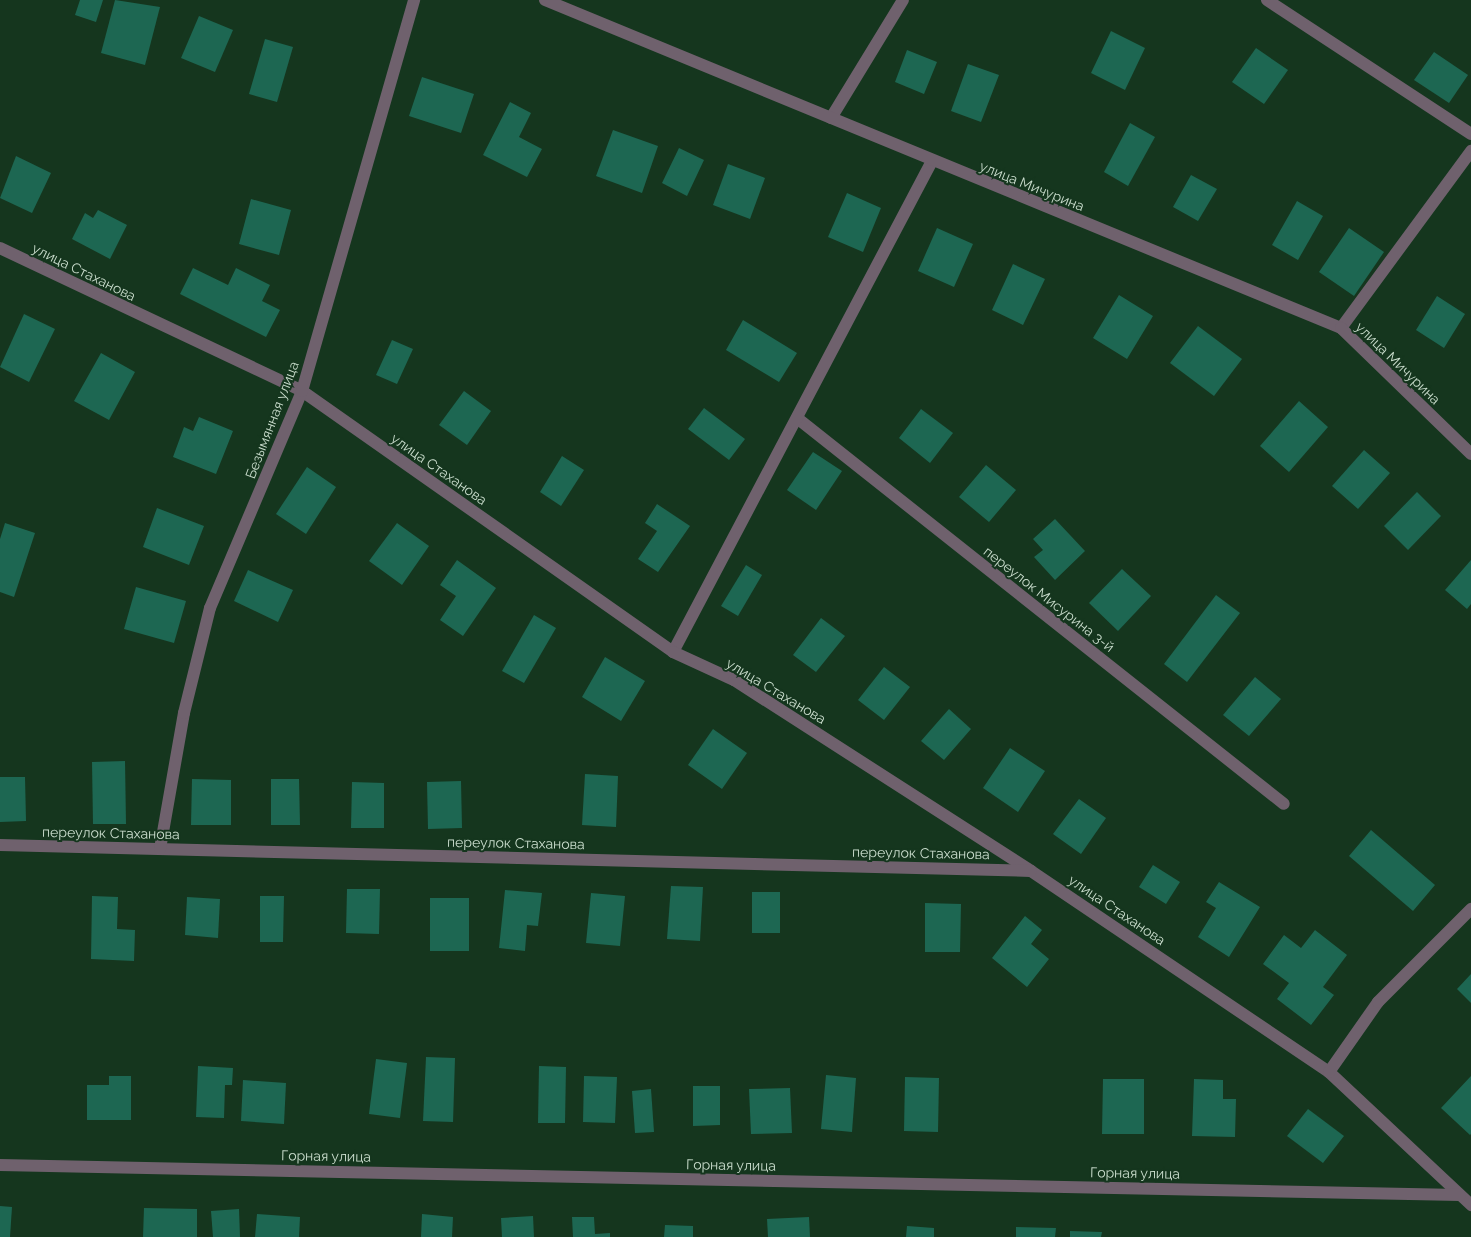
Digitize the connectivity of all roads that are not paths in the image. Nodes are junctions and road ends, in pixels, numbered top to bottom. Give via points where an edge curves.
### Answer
1 (414, 0) edge
2 (545, 0) edge
3 (903, 0) edge
4 (1267, 0) edge
5 (831, 118) junction
6 (1471, 134) edge
7 (1471, 151) edge
8 (932, 161) junction
9 (0, 248) edge
10 (1341, 328) junction
11 (302, 392) junction
12 (796, 418) junction
13 (1471, 454) edge
14 (673, 652) junction
15 (1284, 804) dead end
16 (0, 846) edge
17 (160, 849) junction
18 (1031, 871) junction
19 (1471, 909) edge
20 (1329, 1072) junction
21 (0, 1164) edge
22 (1460, 1195) junction
23 (1471, 1205) edge

1 - 11 street, Безымянная улица
2 - 5 street, улица Мичурина
3 - 5 street
4 - 6 street
5 - 8 street, улица Мичурина
7 - 10 street
8 - 10 street, улица Мичурина
8 - 12 street
9 - 11 street, улица Стаханова
10 - 13 street, улица Мичурина
11 - 14 street, улица Стаханова
11 - 17 street, Безымянная улица via 210,608 184,713
12 - 14 street
12 - 15 street, переулок Мисурина 3-й
14 - 18 street, улица Стаханова via 734,680
16 - 17 street, переулок Стаханова
17 - 18 street, переулок Стаханова
18 - 20 street, улица Стаханова
19 - 20 street via 1378,1002
20 - 22 street, улица Стаханова
21 - 22 street, Горная улица
22 - 23 street, улица Стаханова

